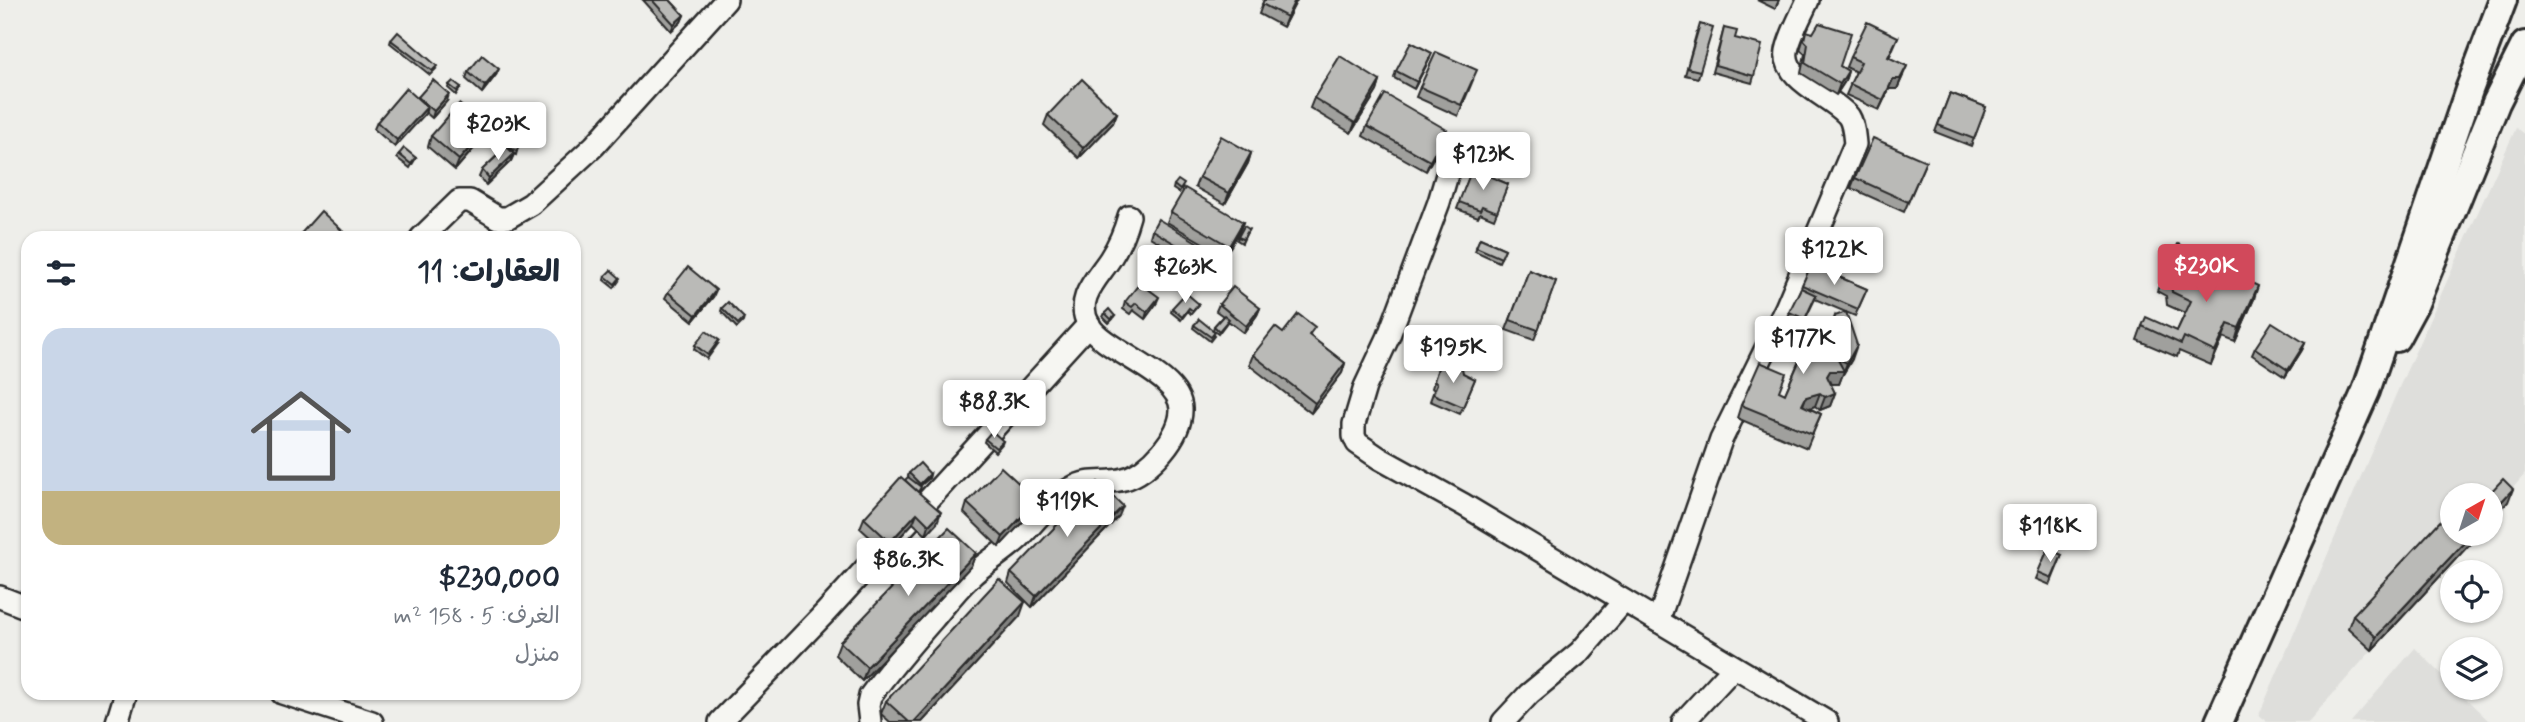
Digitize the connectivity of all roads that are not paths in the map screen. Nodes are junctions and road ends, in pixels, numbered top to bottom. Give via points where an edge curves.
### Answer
1 (726, 0) edge
2 (1808, 0) edge
3 (2503, 0) edge
4 (2525, 45) edge
5 (2525, 76) edge
6 (2501, 91) junction
7 (1445, 146) edge
8 (1129, 216) dead end
9 (428, 231) edge
10 (1088, 324) junction
11 (2366, 391) junction
12 (0, 597) edge
13 (1624, 601) junction
14 (21, 605) edge
15 (1658, 621) junction
16 (1734, 667) junction
17 (124, 700) edge
18 (304, 700) edge
19 (117, 722) edge
20 (372, 722) edge
21 (720, 722) edge
22 (870, 722) edge
23 (1503, 722) edge
24 (1683, 722) edge
25 (1827, 722) edge
26 (2219, 722) edge

1 - 9 street via 594,146 531,204 507,219 470,201 459,201
2 - 15 street via 1787,52 1788,64 1849,117 1855,144 1786,308 1721,440
3 - 11 main road
4 - 6 main road
5 - 6 main road
6 - 11 main road via 2415,303
7 - 13 street via 1449,168 1439,202 1365,387 1353,436 1379,458
8 - 10 street via 1124,234 1089,288 1084,302
10 - 21 street
10 - 22 street via 1104,341 1146,365 1175,395 1181,408 1174,434 1138,474 1074,486 1053,500 1018,539 969,577 870,696
11 - 26 main road
12 - 14 street
13 - 15 street
13 - 23 street via 1580,652
15 - 16 street
16 - 24 street
16 - 25 street
17 - 19 street
18 - 20 street

